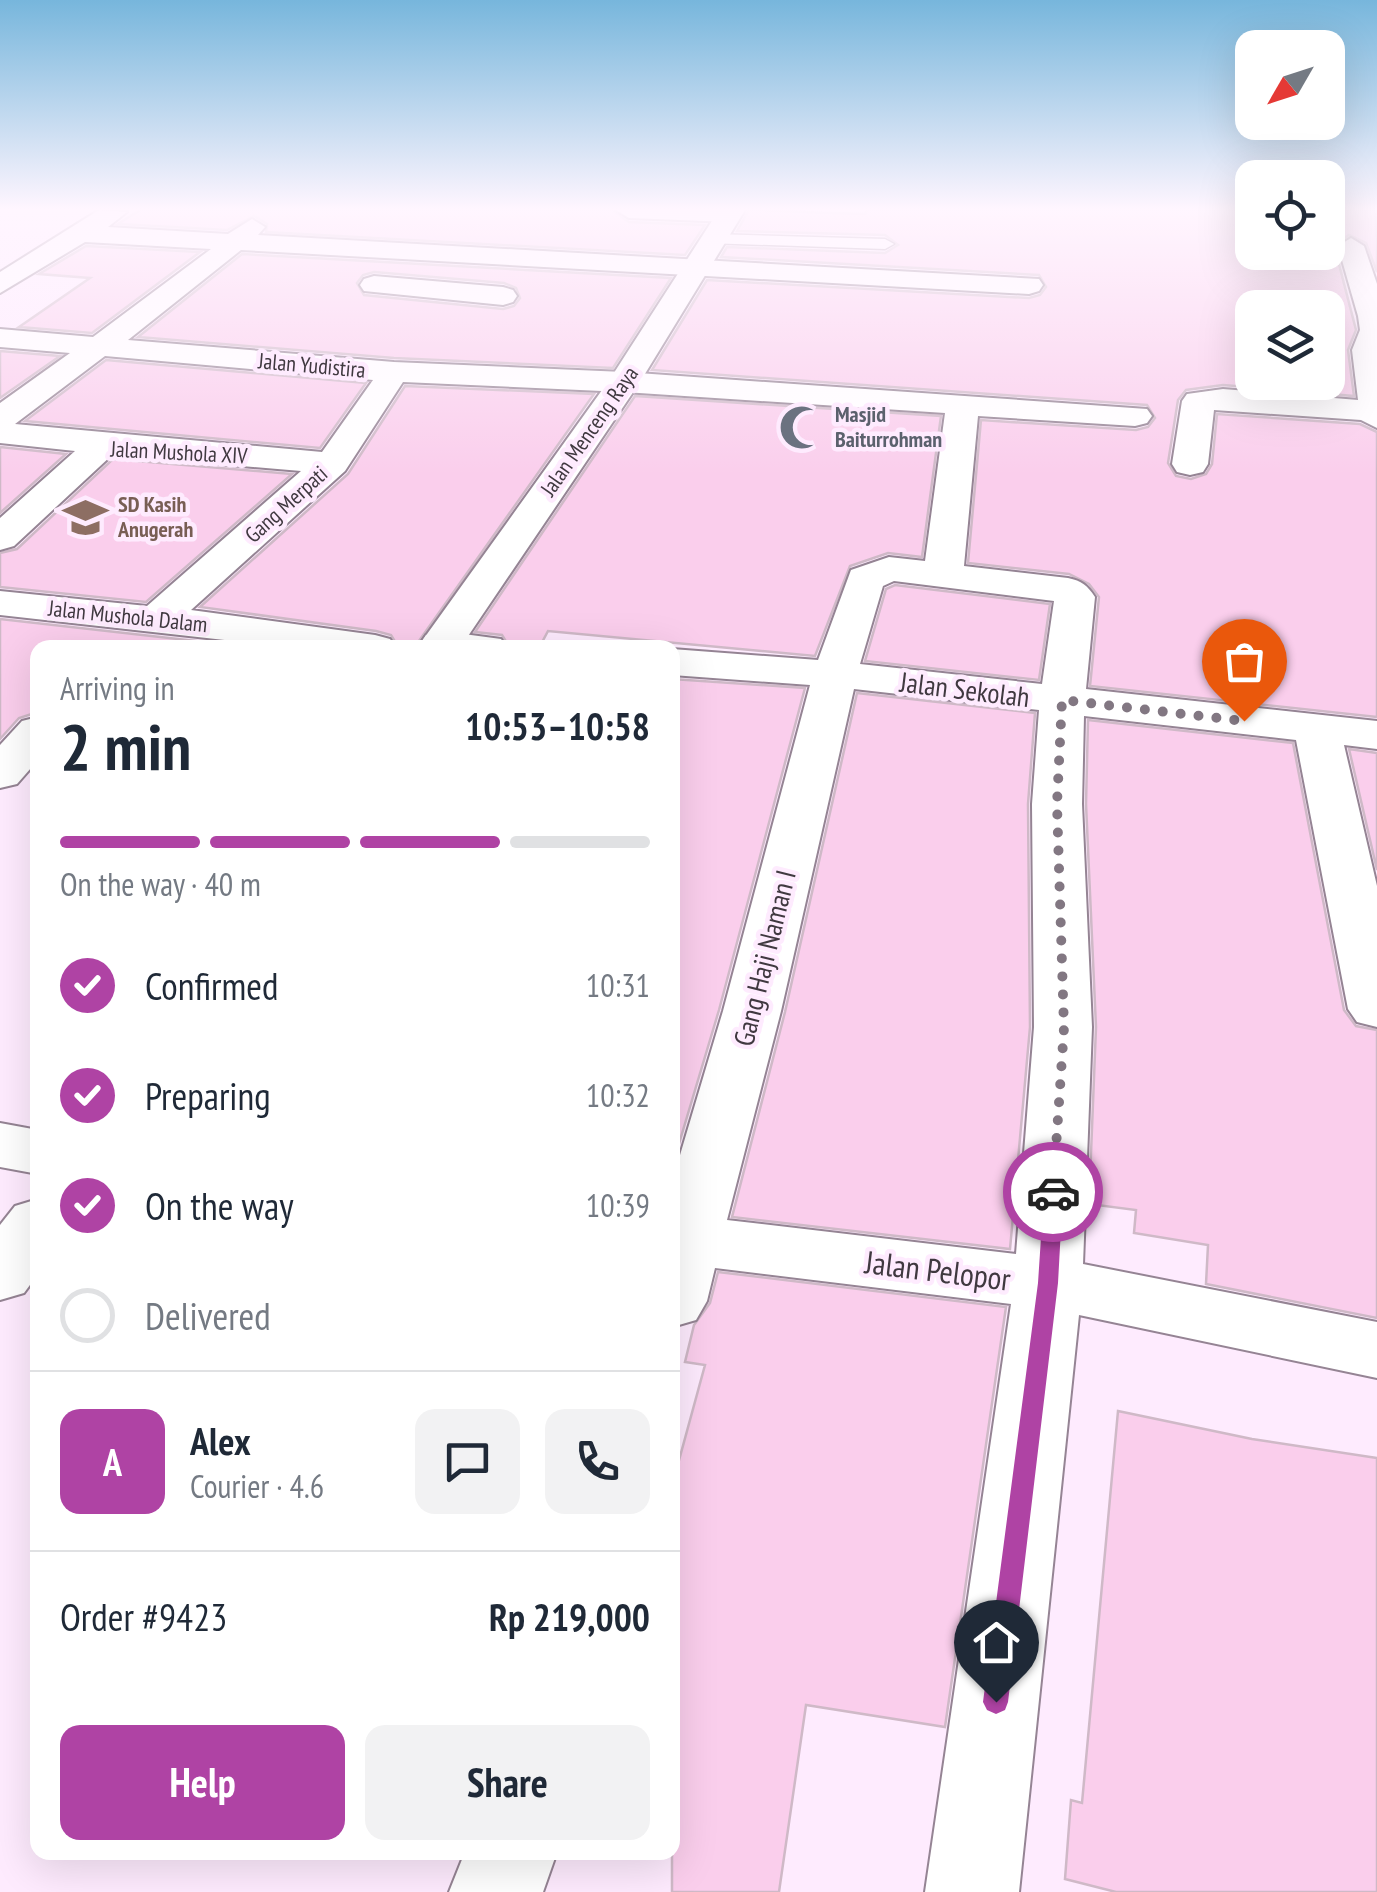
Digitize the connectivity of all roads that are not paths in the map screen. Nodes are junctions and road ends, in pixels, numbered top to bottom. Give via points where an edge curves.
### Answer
1 (166, 298) edge
2 (677, 298) edge
3 (1368, 298) edge
4 (0, 338) edge
5 (102, 346) junction
6 (394, 372) junction
7 (624, 382) junction
8 (963, 404) junction
9 (1376, 408) edge
10 (1135, 416) dead end
11 (1377, 418) edge
12 (0, 420) edge
13 (0, 434) edge
14 (104, 444) junction
15 (332, 463) junction
16 (1190, 464) dead end
17 (0, 489) edge
18 (51, 494) junction
19 (0, 538) edge
20 (943, 573) junction
21 (0, 602) edge
22 (158, 618) junction
23 (317, 640) edge
24 (443, 640) edge
25 (680, 663) edge
26 (835, 674) junction
27 (1062, 700) junction
28 (1317, 730) junction
29 (1377, 735) edge
30 (1377, 1010) edge
31 (0, 1145) edge
32 (30, 1151) edge
33 (30, 1234) edge
34 (680, 1253) edge
35 (680, 1260) edge
36 (0, 1276) edge
37 (1048, 1283) junction
38 (1377, 1350) edge
39 (508, 1860) edge
40 (496, 1892) edge
41 (972, 1892) edge

1 - 5 street
2 - 7 street, Jalan Menceng Raya
3 - 9 street
4 - 5 street, Jalan Yudistira
5 - 6 street, Jalan Yudistira
5 - 12 street
6 - 7 street, Jalan Yudistira
6 - 15 street, Gang Merpati
7 - 8 street, Jalan Yudistira
7 - 24 street, Jalan Menceng Raya
8 - 10 street, Jalan Yudistira
8 - 20 street
9 - 11 street
9 - 16 street via 1200,401
13 - 14 street
14 - 15 street, Jalan Mushola XIV
14 - 18 street, Jalan Mushola XIV
15 - 22 street, Gang Merpati
17 - 18 street
18 - 19 street, Jalan Mushola XIV
20 - 26 street, Gang Haji Naman I via 889,568 868,575
20 - 27 street via 1072,594
21 - 22 street, Jalan Mushola Dalam
22 - 23 street, Jalan Mushola Dalam
25 - 26 street, Jalan Sekolah
26 - 27 street, Jalan Sekolah
26 - 34 street, Gang Haji Naman I via 752,1011
27 - 28 street, Jalan Sekolah
27 - 37 street via 1057,804 1064,1028
28 - 29 street, Jalan Sekolah
28 - 30 street
31 - 32 street
33 - 36 street
35 - 37 street, Jalan Pelopor
37 - 38 street, Jalan Pelopor
37 - 41 street
39 - 40 street

